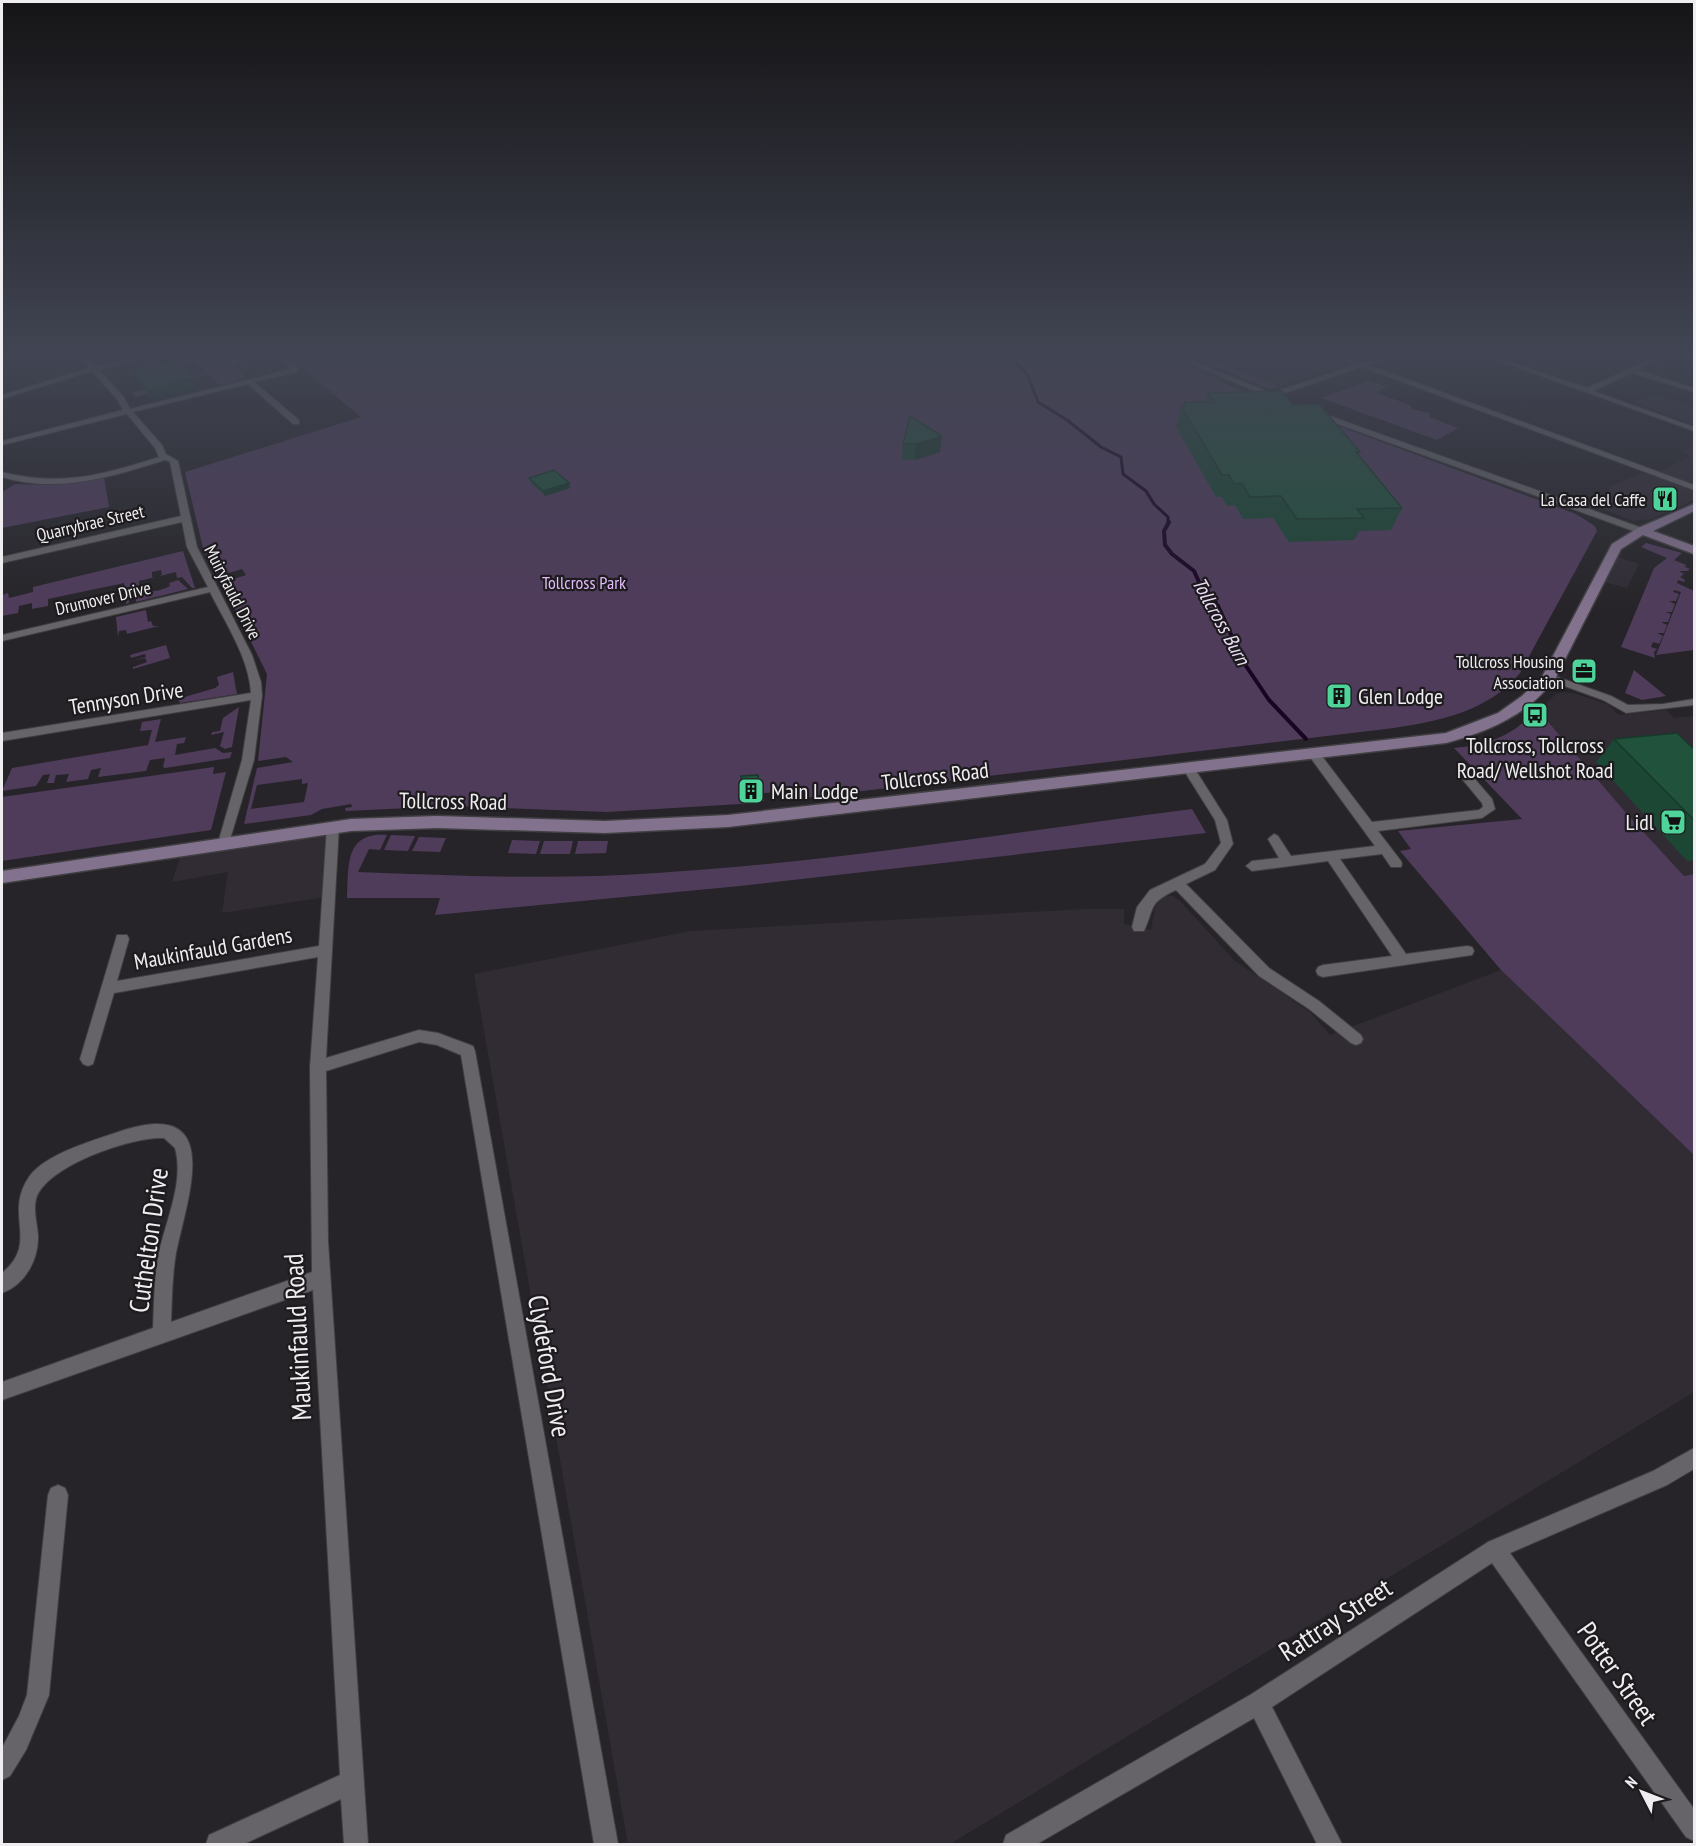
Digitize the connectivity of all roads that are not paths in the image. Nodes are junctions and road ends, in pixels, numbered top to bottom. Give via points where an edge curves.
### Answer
1 (17, 439) edge
2 (152, 439) edge
3 (1388, 439) edge
4 (1564, 439) edge
5 (2, 443) edge
6 (166, 457) junction
7 (2, 474) edge
8 (1695, 488) edge
9 (1695, 507) edge
10 (186, 518) junction
11 (1642, 531) junction
12 (1695, 550) edge
13 (2, 560) edge
14 (212, 589) junction
15 (2, 639) edge
16 (1549, 677) junction
17 (256, 696) junction
18 (1695, 702) edge
19 (2, 737) edge
20 (1314, 754) junction
21 (1189, 769) junction
22 (1469, 780) dead end
23 (333, 826) junction
24 (1370, 827) junction
25 (1274, 840) dead end
26 (224, 843) junction
27 (1385, 849) junction
28 (1331, 856) junction
29 (1287, 861) junction
30 (1396, 864) dead end
31 (1252, 866) dead end
32 (2, 877) edge
33 (1177, 883) junction
34 (1139, 927) dead end
35 (122, 939) dead end
36 (326, 950) junction
37 (1467, 951) dead end
38 (1403, 961) junction
39 (1323, 971) dead end
40 (108, 988) junction
41 (1356, 1039) dead end
42 (88, 1059) dead end
43 (318, 1066) junction
44 (321, 1278) junction
45 (2, 1284) edge
46 (162, 1334) junction
47 (2, 1391) edge
48 (1695, 1458) edge
49 (58, 1495) dead end
50 (1495, 1549) junction
51 (1258, 1703) junction
52 (2, 1768) edge
53 (352, 1782) junction
54 (1695, 1829) edge
55 (218, 1845) edge
56 (356, 1845) edge
57 (606, 1845) edge
58 (1015, 1845) edge
59 (1330, 1845) edge

1 - 5 street
2 - 6 street, Muiryfauld Drive
3 - 11 street
4 - 8 street
6 - 7 street via 73,480 37,482
6 - 10 street, Muiryfauld Drive via 175,464
9 - 11 street, Tollcross Road
10 - 13 street, Quarrybrae Street
10 - 14 street, Muiryfauld Drive via 192,547
11 - 12 street
11 - 16 street, Tollcross Road via 1614,550
14 - 15 street, Drumover Drive
14 - 17 street, Muiryfauld Drive via 247,655
16 - 18 street via 1626,709
16 - 20 street, Tollcross Road via 1518,708 1460,735
17 - 19 street, Tennyson Drive
17 - 26 street, Muiryfauld Drive via 248,760
20 - 21 street, Tollcross Road
20 - 24 street
21 - 23 street, Tollcross Road via 689,825 580,827 393,822
21 - 33 street via 1221,820 1227,844 1210,867
22 - 24 street via 1488,801 1489,809 1482,814
23 - 26 street, Tollcross Road
23 - 36 street, Maukinfauld Road
24 - 27 street
25 - 29 street
26 - 32 street, Tollcross Road
27 - 28 street
27 - 30 street
28 - 29 street
28 - 38 street
29 - 31 street
33 - 34 street via 1155,894 1144,908
33 - 41 street via 1264,972
35 - 40 street, Maukinfauld Gardens
36 - 40 street, Maukinfauld Gardens
36 - 43 street, Maukinfauld Road
37 - 38 street
38 - 39 street
40 - 42 street, Maukinfauld Gardens
43 - 44 street, Maukinfauld Road
43 - 57 street, Clydeford Drive via 419,1036 468,1051
44 - 46 street
44 - 53 street, Maukinfauld Road
45 - 46 street, Cuthelton Drive via 30,1253 26,1208 29,1193 48,1170 132,1135 164,1131 174,1134 185,1156 164,1275
46 - 47 street
48 - 50 street, Rattray Street via 1660,1478
49 - 52 street via 38,1695 30,1719
50 - 51 street, Rattray Street
50 - 54 street, Potter Street
51 - 58 street, Rattray Street
51 - 59 street
53 - 55 street
53 - 56 street, Maukinfauld Road

